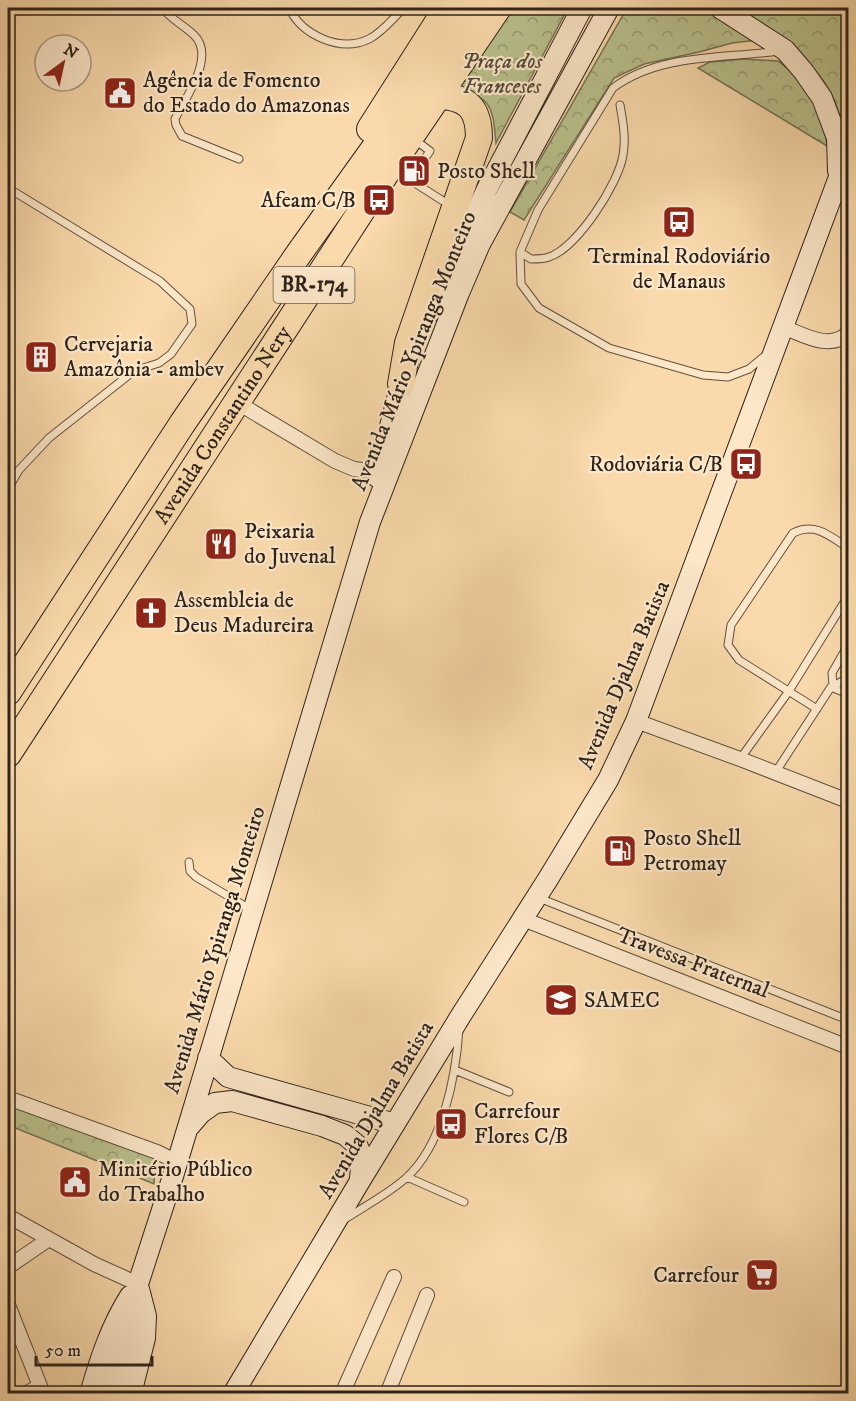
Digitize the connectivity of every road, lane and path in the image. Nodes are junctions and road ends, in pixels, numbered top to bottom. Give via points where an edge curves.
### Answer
1 (162, 8) edge
2 (289, 8) edge
3 (404, 8) edge
4 (582, 8) edge
5 (609, 8) edge
6 (720, 8) edge
7 (476, 12) edge
8 (785, 50) junction
9 (439, 96) junction
10 (620, 105) dead end
11 (845, 144) edge
12 (239, 159) dead end
13 (400, 173) junction
14 (8, 188) edge
15 (454, 207) junction
16 (520, 252) junction
17 (783, 327) junction
18 (849, 333) edge
19 (776, 347) junction
20 (401, 384) junction
21 (238, 403) junction
22 (384, 473) junction
23 (8, 489) edge
24 (849, 548) edge
25 (849, 596) edge
26 (849, 645) edge
27 (849, 678) edge
28 (832, 686) junction
29 (789, 691) junction
30 (8, 692) edge
31 (849, 694) edge
32 (817, 709) junction
33 (636, 721) junction
34 (8, 754) edge
35 (740, 759) junction
36 (775, 773) junction
37 (849, 801) edge
38 (189, 862) dead end
39 (537, 897) junction
40 (252, 910) junction
41 (523, 919) junction
42 (460, 1017) junction
43 (849, 1020) edge
44 (849, 1047) edge
45 (208, 1058) junction
46 (455, 1070) junction
47 (509, 1092) dead end
48 (8, 1098) edge
49 (395, 1124) junction
50 (186, 1131) junction
51 (176, 1165) junction
52 (407, 1177) junction
53 (360, 1181) junction
54 (464, 1202) dead end
55 (8, 1216) edge
56 (333, 1227) junction
57 (49, 1239) junction
58 (8, 1267) edge
59 (394, 1277) dead end
60 (138, 1284) junction
61 (427, 1295) dead end
62 (8, 1305) edge
63 (42, 1390) edge
64 (25, 1394) edge
65 (90, 1394) edge
66 (111, 1394) edge
67 (131, 1394) edge
68 (233, 1394) edge
69 (342, 1394) edge
70 (387, 1394) edge

1 - 12 lane via 195,36 203,53 175,119 176,125 182,136
2 - 3 lane via 308,32 330,41 349,42 367,40 377,34
4 - 20 main road, Avenida Mário Ypiranga Monteiro via 446,274
5 - 22 main road, Avenida Mário Ypiranga Monteiro via 480,244
6 - 8 main road
7 - 9 highway, Avenida Constantino Nery / BR-174
7 - 30 highway, Avenida Constantino Nery / BR-174 via 300,252 182,424
8 - 11 main road via 822,98
8 - 16 lane via 682,60 629,75 613,88 537,210
9 - 13 highway, Avenida Constantino Nery / BR-174 via 410,137
9 - 15 highway via 466,102 479,123 479,138
10 - 16 lane via 623,158 587,225 574,240 549,257 531,260
11 - 17 main road, Avenida Djalma Batista via 839,183
13 - 15 lane
13 - 21 highway, Avenida Constantino Nery / BR-174
14 - 23 lane via 160,281 190,309 192,324 171,354 159,363 134,371 49,438 19,470
15 - 20 highway via 408,343
16 - 19 lane via 521,284 539,308 609,348 703,375 728,377 749,369
17 - 18 street via 831,342 842,340
17 - 19 main road, Avenida Djalma Batista
19 - 33 main road, Avenida Djalma Batista
20 - 22 main road, Avenida Mário Ypiranga Monteiro
21 - 22 street via 335,461 354,469
21 - 34 highway, Avenida Constantino Nery / BR-174
22 - 40 main road, Avenida Mário Ypiranga Monteiro
24 - 29 lane via 814,529 793,533 731,625 728,645 739,660
25 - 29 lane
26 - 28 lane via 832,673
27 - 28 lane
28 - 31 lane
28 - 32 lane
29 - 32 lane
29 - 35 lane
32 - 36 lane
33 - 35 street
33 - 39 main road, Avenida Djalma Batista via 608,780
35 - 36 street
36 - 37 street
38 - 40 lane via 195,877
39 - 41 main road, Avenida Djalma Batista
39 - 43 lane
40 - 45 main road, Avenida Mário Ypiranga Monteiro
41 - 42 main road, Avenida Djalma Batista
41 - 44 street, Travessa Fraternal
42 - 46 lane, Avenida Djalma Batista
42 - 49 main road, Avenida Djalma Batista
45 - 49 main road via 228,1077
45 - 50 main road, Avenida Mário Ypiranga Monteiro
46 - 47 lane
46 - 52 lane, Avenida Djalma Batista via 440,1125 422,1160
48 - 51 street via 157,1152
49 - 53 main road, Avenida Djalma Batista
50 - 51 main road, Avenida Mário Ypiranga Monteiro
50 - 53 main road via 215,1103 232,1101 322,1126 345,1135 357,1145 362,1156
51 - 60 main road, Avenida Mário Ypiranga Monteiro
52 - 54 lane
52 - 56 lane, Avenida Djalma Batista
53 - 56 main road, Avenida Djalma Batista
55 - 57 street
56 - 68 main road, Avenida Djalma Batista
57 - 58 street
57 - 60 street
59 - 69 street
60 - 65 main road via 107,1339
60 - 66 main road, Avenida Mário Ypiranga Monteiro
60 - 67 main road via 146,1316 145,1338
61 - 70 street
62 - 63 street
63 - 64 street

